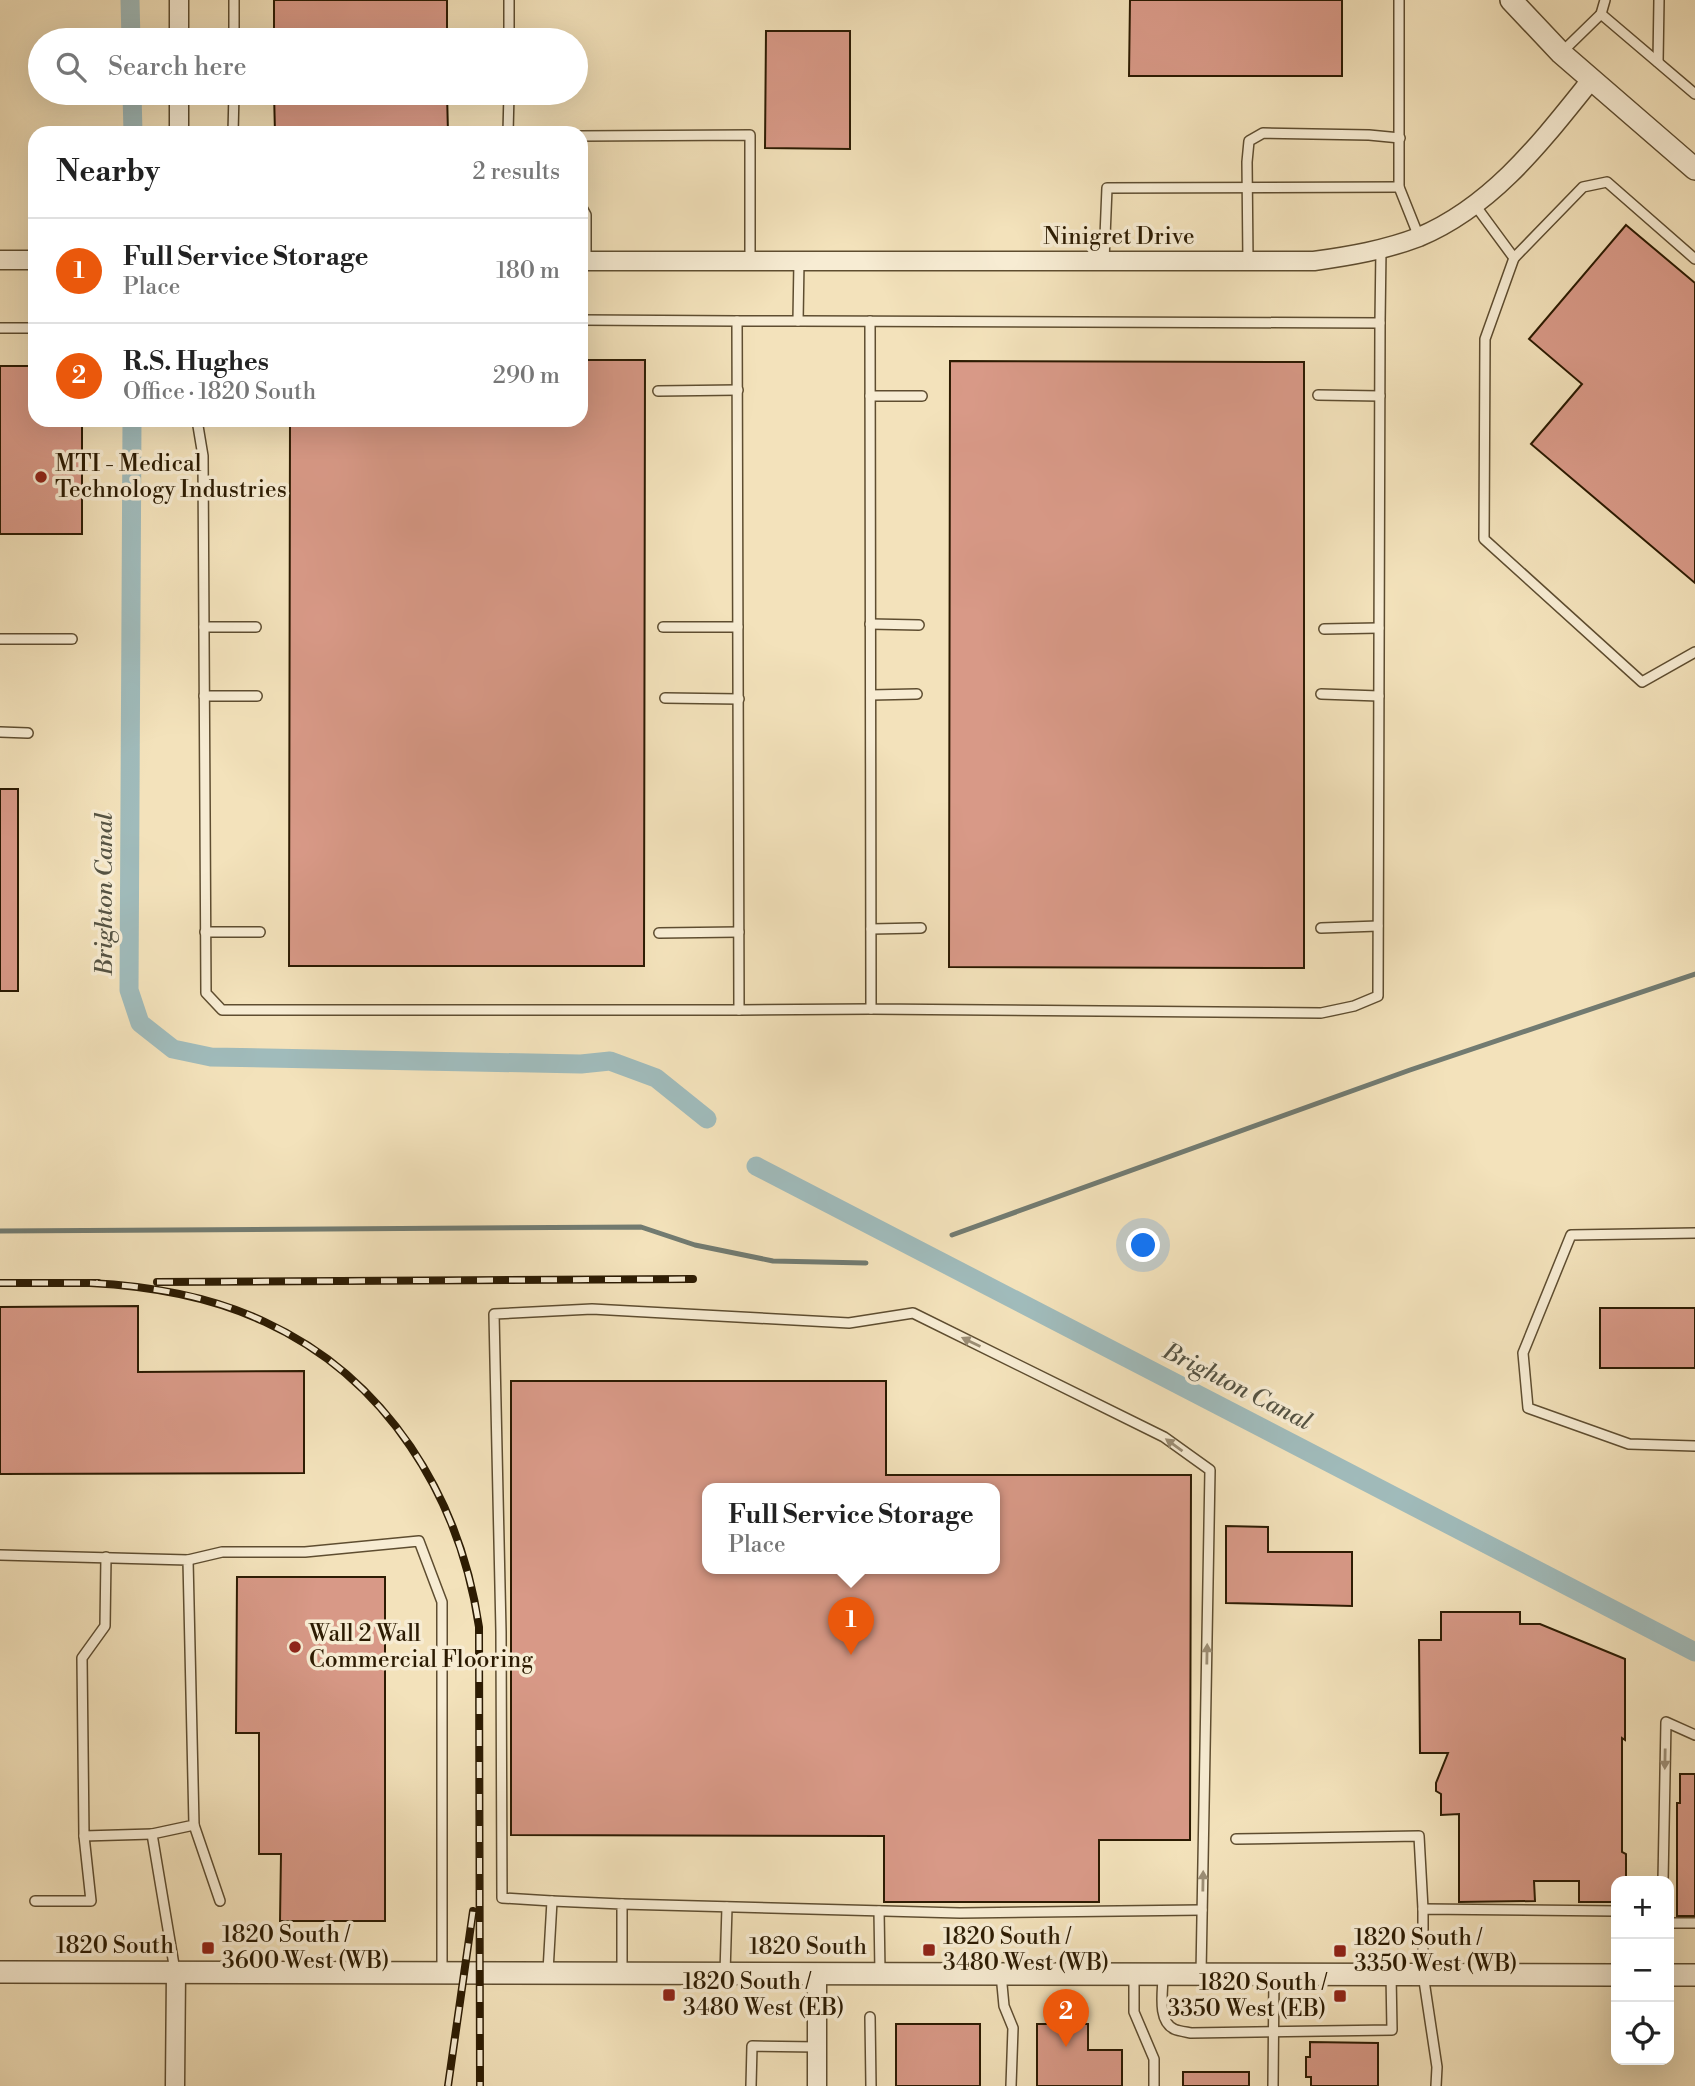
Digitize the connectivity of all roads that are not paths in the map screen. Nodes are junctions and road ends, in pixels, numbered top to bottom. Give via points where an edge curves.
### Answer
1 (179, 0) edge
2 (234, 0) edge
3 (509, 0) edge
4 (1399, 0) edge
5 (1511, 0) edge
6 (1605, 0) edge
7 (1659, 0) edge
8 (1601, 14) junction
9 (179, 28) edge
10 (234, 28) edge
11 (509, 28) edge
12 (1561, 53) junction
13 (1658, 62) junction
14 (1591, 80) junction
15 (1695, 94) edge
16 (179, 105) edge
17 (234, 105) edge
18 (509, 105) edge
19 (179, 126) edge
20 (233, 126) edge
21 (509, 126) edge
22 (588, 136) edge
23 (1400, 138) junction
24 (1695, 169) edge
25 (1399, 187) junction
26 (1247, 188) junction
27 (1475, 205) junction
28 (1419, 237) junction
29 (1381, 249) junction
30 (1514, 258) junction
31 (1695, 259) edge
32 (0, 260) edge
33 (28, 260) edge
34 (588, 261) edge
35 (750, 261) junction
36 (799, 261) junction
37 (1104, 261) junction
38 (1248, 261) junction
39 (588, 320) edge
40 (737, 321) junction
41 (798, 321) junction
42 (870, 321) junction
43 (1380, 323) junction
44 (0, 328) edge
45 (28, 328) edge
46 (738, 390) junction
47 (658, 391) dead end
48 (1318, 395) dead end
49 (870, 396) junction
50 (922, 396) dead end
51 (1380, 396) junction
52 (198, 427) edge
53 (870, 624) junction
54 (919, 625) dead end
55 (204, 627) junction
56 (256, 627) dead end
57 (663, 627) dead end
58 (738, 627) junction
59 (1379, 628) junction
60 (1324, 629) dead end
61 (0, 639) edge
62 (72, 639) dead end
63 (1695, 652) edge
64 (917, 694) dead end
65 (1321, 694) dead end
66 (871, 695) junction
67 (204, 696) junction
68 (257, 696) dead end
69 (1379, 696) junction
70 (665, 698) dead end
71 (739, 699) junction
72 (0, 732) edge
73 (28, 733) dead end
74 (1378, 926) junction
75 (921, 928) dead end
76 (1321, 928) dead end
77 (871, 929) junction
78 (205, 932) junction
79 (260, 932) dead end
80 (740, 932) junction
81 (659, 933) dead end
82 (871, 1009) junction
83 (740, 1010) junction
84 (1695, 1233) edge
85 (1695, 1447) edge
86 (0, 1555) edge
87 (106, 1558) junction
88 (188, 1560) junction
89 (1695, 1735) edge
90 (194, 1825) junction
91 (152, 1834) junction
92 (84, 1836) junction
93 (1236, 1839) dead end
94 (1663, 1876) edge
95 (35, 1901) dead end
96 (220, 1901) dead end
97 (552, 1901) junction
98 (622, 1904) junction
99 (727, 1907) junction
100 (1423, 1909) junction
101 (1202, 1910) junction
102 (879, 1911) junction
103 (1611, 1911) edge
104 (1674, 1923) edge
105 (1695, 1923) edge
106 (0, 1972) edge
107 (176, 1972) junction
108 (442, 1973) junction
109 (548, 1973) junction
110 (622, 1973) junction
111 (725, 1973) junction
112 (817, 1973) junction
113 (880, 1973) junction
114 (1001, 1974) junction
115 (1134, 1974) junction
116 (1163, 1974) junction
117 (1201, 1974) junction
118 (1274, 1975) junction
119 (1391, 1975) junction
120 (1423, 1975) junction
121 (1611, 1975) edge
122 (1674, 1975) edge
123 (1695, 1975) edge
124 (870, 2017) dead end
125 (1274, 2031) junction
126 (817, 2047) junction
127 (176, 2086) edge
128 (751, 2086) edge
129 (817, 2086) edge
130 (871, 2086) edge
131 (1011, 2086) edge
132 (1154, 2086) edge
133 (1273, 2086) edge
134 (1436, 2086) edge

1 - 9 street
2 - 10 lane
3 - 11 lane
4 - 23 lane
5 - 12 street
6 - 8 lane
7 - 13 lane
8 - 12 lane
8 - 13 lane
12 - 14 street
13 - 15 lane
14 - 24 street
14 - 27 street, Ninigret Drive via 1498,188
16 - 19 street
17 - 20 lane
18 - 21 lane
22 - 35 lane via 750,135
23 - 25 lane
23 - 26 lane via 1263,133 1249,141
25 - 26 lane
25 - 28 lane
26 - 37 lane via 1107,188
26 - 38 lane
27 - 28 street, Ninigret Drive
27 - 30 lane
28 - 29 street, Ninigret Drive
29 - 38 street, Ninigret Drive via 1314,261
29 - 43 lane
30 - 31 lane via 1583,187 1607,182
30 - 63 lane via 1485,339 1484,539 1642,682
32 - 33 street
34 - 35 street, Ninigret Drive
35 - 36 street, Ninigret Drive
36 - 37 street, Ninigret Drive
36 - 41 lane
37 - 38 street, Ninigret Drive
39 - 40 lane
40 - 41 lane
40 - 46 lane
41 - 42 lane
42 - 43 lane
42 - 49 lane
43 - 51 lane
44 - 45 lane
46 - 47 lane
46 - 58 lane
48 - 51 lane
49 - 50 lane
49 - 53 lane
51 - 59 lane
52 - 55 lane via 203,456
53 - 54 lane
53 - 66 lane
55 - 56 lane
55 - 67 lane
57 - 58 lane
58 - 71 lane
59 - 60 lane
59 - 69 lane
61 - 62 lane
64 - 66 lane
65 - 69 lane
66 - 77 lane
67 - 68 lane
67 - 78 lane
69 - 74 lane
70 - 71 lane
71 - 80 lane
72 - 73 lane
74 - 76 lane
74 - 82 lane via 1378,996 1321,1013
75 - 77 lane
77 - 82 lane
78 - 79 lane
78 - 83 lane via 206,993 222,1010
80 - 81 lane
80 - 83 lane
82 - 83 lane
84 - 85 lane via 1571,1235 1523,1353 1528,1408 1629,1444
86 - 87 lane
87 - 88 lane
87 - 92 lane via 105,1626 82,1658
88 - 90 lane
88 - 108 lane via 222,1552 305,1552 419,1541 442,1602
89 -> 94 lane via 1666,1722
90 - 91 lane
90 - 96 lane
91 - 92 lane
91 - 107 lane
92 - 95 lane via 91,1901
93 - 100 lane via 1419,1836
97 - 98 lane
101 -> 97 lane via 1210,1470 1164,1437 912,1313 849,1323 592,1309 494,1314 502,1898
97 - 109 lane
98 - 99 lane
98 - 110 lane
99 - 102 lane
99 - 111 lane
100 - 103 lane
100 - 120 lane
101 - 102 lane
101 - 117 lane
102 - 113 lane
104 - 105 lane
106 - 107 street, 1820 South
107 - 108 street, 1820 South
107 - 127 street
108 - 109 street, 1820 South
109 - 110 street, 1820 South
110 - 111 street, 1820 South
111 - 112 street, 1820 South
112 - 113 street, 1820 South
112 - 126 street
113 - 114 street, 1820 South
114 - 115 street, 1820 South
114 - 131 lane via 1004,2006 1013,2028
115 - 116 street, 1820 South
115 - 132 lane via 1134,2012 1154,2059
116 - 117 street, 1820 South
116 - 125 lane via 1162,2006 1173,2029 1191,2033
117 - 118 street, 1820 South
118 - 119 street, 1820 South
118 - 125 lane
119 - 120 street, 1820 South
119 - 125 lane via 1392,2031
120 - 121 street, 1820 South
120 - 134 lane
122 - 123 street
124 - 130 lane
125 - 133 lane
126 - 128 lane via 751,2046
126 - 129 street

